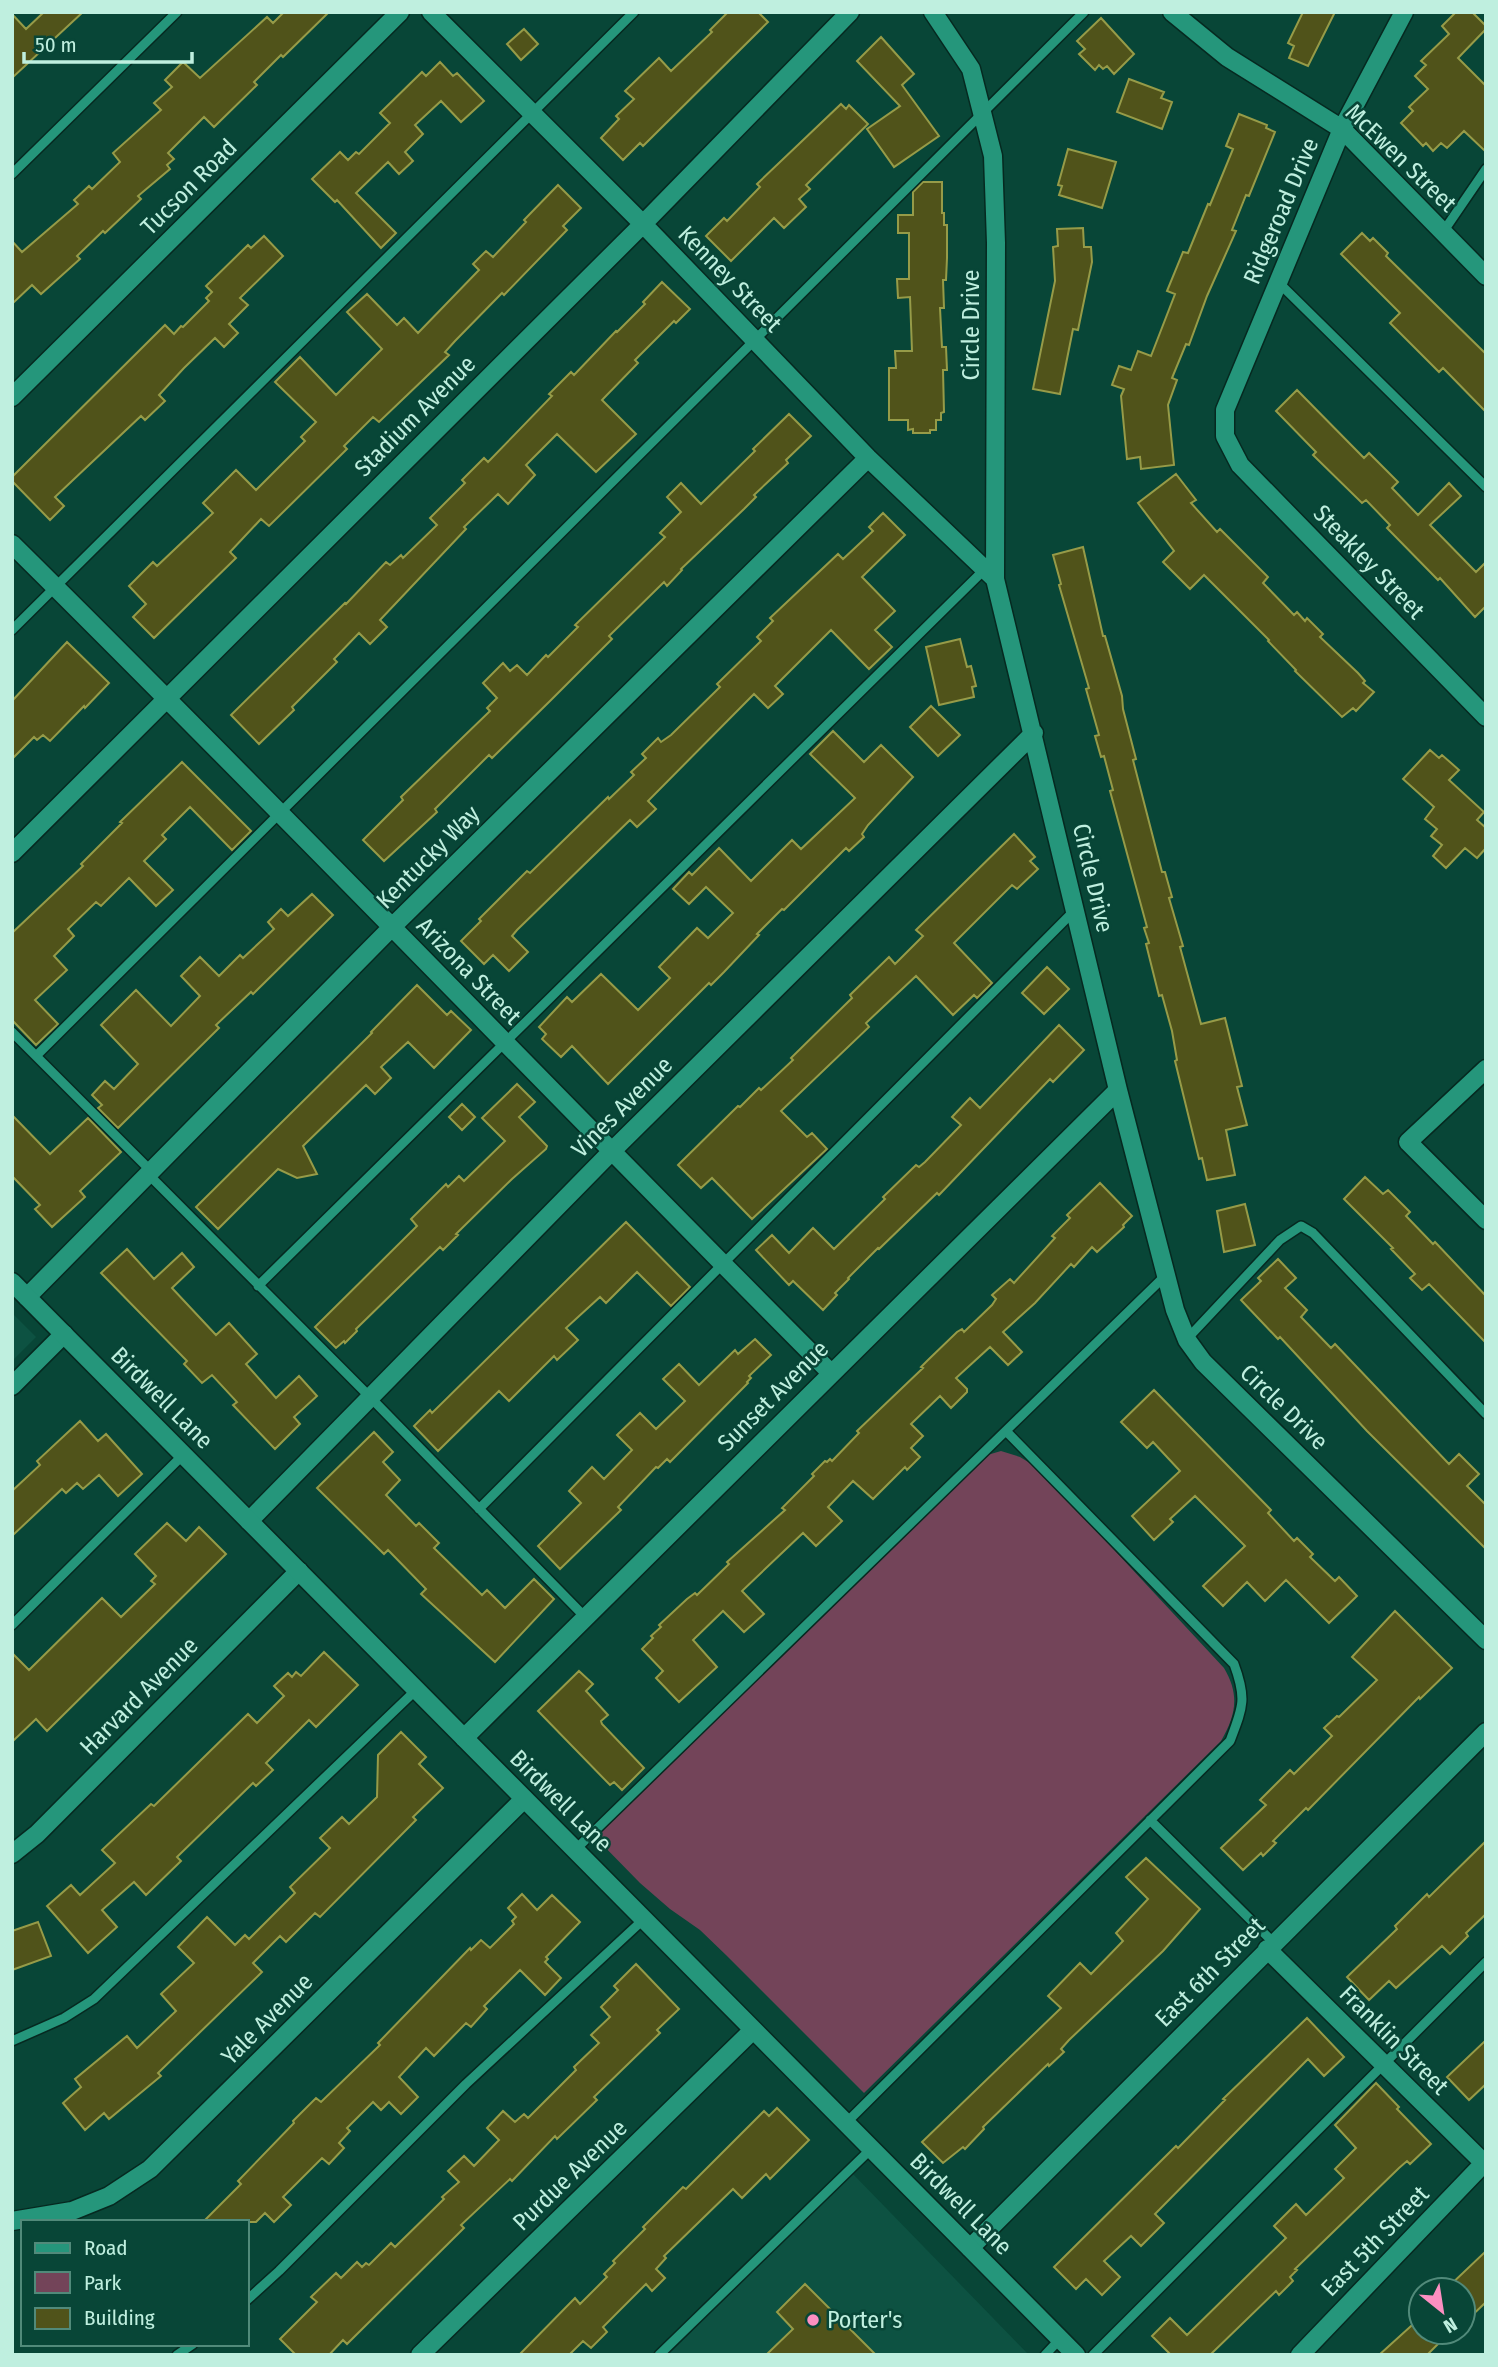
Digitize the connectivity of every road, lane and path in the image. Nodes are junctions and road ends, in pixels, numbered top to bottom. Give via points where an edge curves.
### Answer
1 (177, 12) edge
2 (400, 12) edge
3 (431, 12) edge
4 (634, 12) edge
5 (850, 12) edge
6 (933, 12) edge
7 (1084, 12) edge
8 (1172, 12) edge
9 (1404, 12) edge
10 (532, 113) junction
11 (984, 113) junction
12 (1342, 129) junction
13 (1486, 169) edge
14 (12, 174) edge
15 (643, 224) junction
16 (1443, 232) junction
17 (1486, 276) edge
18 (1278, 282) junction
19 (755, 341) junction
20 (12, 397) edge
21 (1225, 436) joint
22 (868, 458) junction
23 (1486, 487) edge
24 (12, 544) edge
25 (990, 574) junction
26 (55, 587) junction
27 (12, 630) edge
28 (167, 697) junction
29 (1486, 717) edge
30 (1034, 733) junction
31 (281, 813) junction
32 (12, 853) edge
33 (1076, 910) junction
34 (392, 927) junction
35 (12, 1032) edge
36 (505, 1043) junction
37 (37, 1056) junction
38 (1486, 1069) edge
39 (1118, 1090) junction
40 (611, 1152) junction
41 (150, 1172) junction
42 (1486, 1220) edge
43 (723, 1264) junction
44 (1166, 1275) junction
45 (12, 1282) edge
46 (258, 1286) junction
47 (27, 1297) junction
48 (64, 1334) junction
49 (1187, 1340) junction
50 (831, 1373) junction
51 (12, 1386) edge
52 (370, 1397) junction
53 (1486, 1415) edge
54 (1006, 1432) junction
55 (183, 1455) junction
56 (480, 1509) junction
57 (248, 1521) junction
58 (299, 1571) junction
59 (585, 1617) junction
60 (12, 1625) edge
61 (1486, 1640) edge
62 (416, 1690) junction
63 (1486, 1732) edge
64 (464, 1738) junction
65 (524, 1798) junction
66 (1150, 1820) junction
67 (576, 1850) junction
68 (12, 1854) edge
69 (644, 1919) junction
70 (1270, 1946) junction
71 (1486, 1962) edge
72 (753, 2030) junction
73 (12, 2042) edge
74 (1384, 2064) junction
75 (846, 2123) junction
76 (871, 2149) junction
77 (1485, 2163) edge
78 (12, 2221) edge
79 (970, 2248) junction
80 (248, 2299) edge
81 (1060, 2339) junction
82 (420, 2355) edge
83 (659, 2355) edge
84 (1045, 2355) edge
85 (1076, 2355) edge
86 (1093, 2355) edge
87 (1300, 2355) edge

1 - 14 lane
2 - 20 street, Tucson Road
3 - 10 street, Kenney Street
4 - 10 lane
5 - 15 street, Stadium Avenue
6 - 11 street, Circle Drive via 971,69
7 - 11 lane
8 - 12 street, McEwen Street via 1227,57
9 - 12 street, Ridgeroad Drive
10 - 15 street, Kenney Street
10 - 26 lane
11 - 19 lane
11 - 25 street, Circle Drive via 993,156 996,243
12 - 16 street, McEwen Street
12 - 18 street, Ridgeroad Drive
13 - 16 lane
15 - 19 street, Kenney Street
15 - 28 street, Stadium Avenue
16 - 17 street, McEwen Street
18 - 21 street, Ridgeroad Drive via 1225,410
18 - 23 lane
19 - 22 street, Kenney Street
19 - 31 lane
21 - 29 street, Steakley Street via 1240,465
22 - 25 street, Kenney Street
22 - 34 street, Kentucky Way
24 - 26 street, Arizona Street
25 - 30 street, Circle Drive
25 - 36 lane
26 - 27 lane
26 - 28 street, Arizona Street
28 - 31 street, Arizona Street
28 - 32 street, Stadium Avenue
30 - 33 street, Circle Drive
30 - 40 street, Vines Avenue
31 - 34 street, Arizona Street
31 - 37 lane
33 - 39 street, Circle Drive
33 - 43 lane
34 - 36 street, Arizona Street
34 - 41 street, Kentucky Way
35 - 37 lane
36 - 40 street, Arizona Street
36 - 46 lane
37 - 41 lane
38 - 42 street via 1408,1142
39 - 44 street, Circle Drive
39 - 50 street, Sunset Avenue
40 - 43 street, Arizona Street
40 - 52 street, Vines Avenue
41 - 46 lane
41 - 47 street, Kentucky Way
43 - 50 street, Arizona Street
43 - 56 lane
44 - 49 street, Circle Drive
44 - 54 lane
45 - 47 street, Birdwell Lane
46 - 52 lane
47 - 48 street, Birdwell Lane
48 - 51 street
48 - 55 street, Birdwell Lane
49 - 53 lane via 1280,1240 1301,1226 1313,1233
49 - 61 street, Circle Drive via 1203,1362
50 - 59 street, Sunset Avenue
52 - 56 lane
52 - 57 street, Vines Avenue
54 - 66 lane via 1234,1664 1243,1688 1242,1709 1230,1741
54 - 67 lane
55 - 57 street, Birdwell Lane
55 - 60 lane
56 - 59 lane
57 - 58 street, Birdwell Lane
58 - 62 street, Birdwell Lane
58 - 68 street, Harvard Avenue
59 - 64 street, Sunset Avenue
62 - 64 street, Birdwell Lane
62 - 73 lane via 94,1999
63 - 70 street, East 6th Street
64 - 65 street, Birdwell Lane
65 - 67 street, Birdwell Lane
65 - 78 street, Yale Avenue via 150,2169 109,2196 72,2211
66 - 70 lane
66 - 75 lane
67 - 69 street, Birdwell Lane
69 - 72 street, Birdwell Lane
69 - 80 lane via 466,2084
70 - 74 street, Franklin Street
70 - 79 street, East 6th Street
71 - 74 lane
72 - 75 street, Birdwell Lane
72 - 82 street, Purdue Avenue
74 - 77 street, Franklin Street
74 - 86 lane
75 - 76 street, Birdwell Lane
76 - 79 street, Birdwell Lane
76 - 83 lane
77 - 87 street, East 5th Street
79 - 81 street, Birdwell Lane
81 - 84 lane
81 - 85 street, Birdwell Lane

